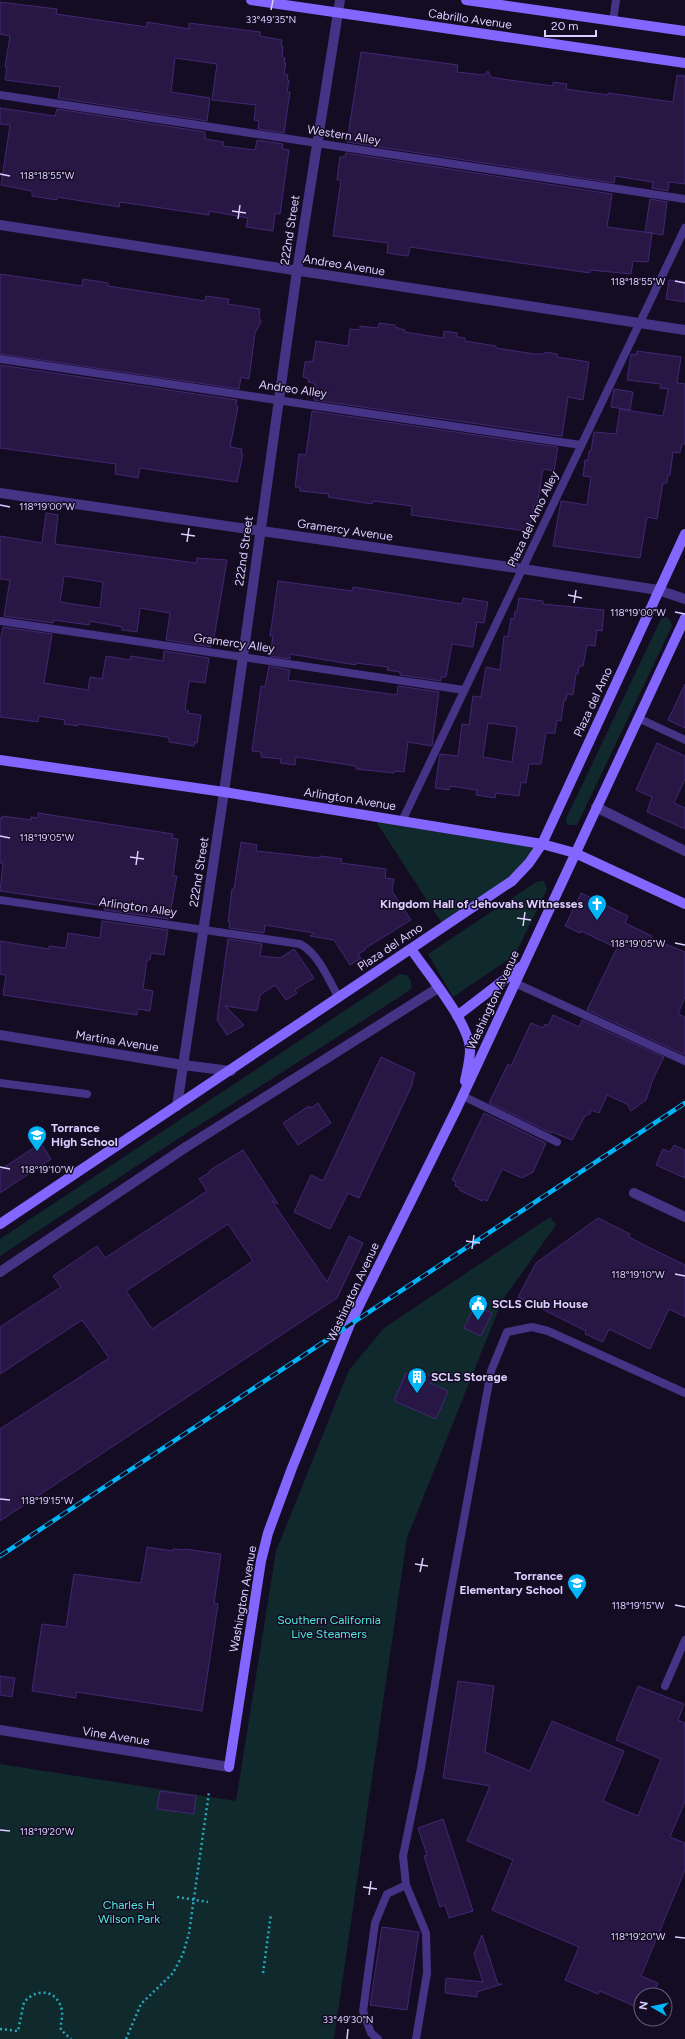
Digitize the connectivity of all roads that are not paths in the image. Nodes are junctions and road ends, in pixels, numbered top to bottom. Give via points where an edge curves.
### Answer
1 (251, 0) edge
2 (340, 0) edge
3 (466, 0) edge
4 (616, 0) edge
5 (338, 13) junction
6 (613, 21) junction
7 (685, 31) edge
8 (685, 63) edge
9 (0, 95) edge
10 (317, 143) junction
11 (685, 199) edge
12 (0, 225) edge
13 (685, 228) edge
14 (297, 271) junction
15 (638, 323) junction
16 (685, 330) edge
17 (0, 359) edge
18 (279, 399) junction
19 (581, 445) junction
20 (0, 493) edge
21 (260, 531) junction
22 (685, 534) edge
23 (523, 569) junction
24 (658, 590) junction
25 (685, 599) edge
26 (685, 618) edge
27 (0, 622) edge
28 (243, 656) junction
29 (464, 690) junction
30 (638, 718) junction
31 (685, 740) edge
32 (0, 760) edge
33 (224, 792) junction
34 (596, 807) junction
35 (402, 821) junction
36 (542, 844) junction
37 (685, 851) edge
38 (575, 853) junction
39 (0, 900) edge
40 (685, 904) edge
41 (203, 929) junction
42 (411, 949) junction
43 (523, 965) junction
44 (515, 983) junction
45 (438, 988) junction
46 (339, 998) junction
47 (457, 1016) junction
48 (0, 1035) edge
49 (685, 1061) edge
50 (183, 1065) junction
51 (231, 1071) junction
52 (0, 1083) edge
53 (87, 1094) dead end
54 (463, 1096) junction
55 (177, 1106) junction
56 (458, 1108) junction
57 (557, 1142) dead end
58 (634, 1194) dead end
59 (685, 1217) edge
60 (0, 1224) edge
61 (0, 1272) edge
62 (685, 1393) edge
63 (685, 1640) edge
64 (665, 1686) dead end
65 (0, 1730) edge
66 (229, 1767) joint
67 (406, 1885) junction
68 (378, 2039) edge
69 (416, 2039) edge

1 - 5 main road, Cabrillo Avenue
2 - 5 street, 222nd Street
3 - 6 main road, Cabrillo Avenue
4 - 6 lane
5 - 8 main road, Cabrillo Avenue
5 - 10 street, 222nd Street
6 - 7 main road, Cabrillo Avenue
9 - 10 lane, Western Alley
10 - 11 lane, Western Alley
10 - 14 street, 222nd Street
12 - 14 street, Andreo Avenue
13 - 15 lane, Plaza del Amo Alley
14 - 15 street, Andreo Avenue
14 - 18 street, 222nd Street
15 - 16 street, Andreo Avenue
15 - 19 lane, Plaza del Amo Alley
17 - 18 lane, Andreo Alley
18 - 19 lane, Andreo Alley
18 - 21 street, 222nd Street
19 - 23 lane, Plaza del Amo Alley
20 - 21 street, Gramercy Avenue
21 - 23 street, Gramercy Avenue
21 - 28 street, 222nd Street
22 - 24 main road, Plaza del Amo
23 - 24 street, Gramercy Avenue
23 - 29 lane, Plaza del Amo Alley
24 - 25 street, Gramercy Avenue
24 - 36 main road, Plaza del Amo
26 - 30 main road
27 - 28 lane, Gramercy Alley
28 - 29 lane, Gramercy Alley
28 - 33 street, 222nd Street
29 - 35 lane, Plaza del Amo Alley
30 - 31 lane
30 - 34 main road
32 - 33 main road, Arlington Avenue
33 - 35 main road, Arlington Avenue
33 - 41 street, 222nd Street
34 - 37 street
34 - 38 main road
35 - 36 main road, Arlington Avenue
36 - 38 main road, Arlington Avenue
36 - 42 main road, Plaza del Amo via 512,881
38 - 40 main road, Arlington Avenue
38 - 43 main road, Washington Avenue
39 - 41 lane, Arlington Alley
41 - 46 lane, Arlington Alley via 300,944 308,948
41 - 50 street, 222nd Street
42 - 45 main road
42 - 46 main road, Plaza del Amo
43 - 44 main road, Washington Avenue
43 - 47 main road
44 - 49 lane
44 - 54 main road, Washington Avenue
45 - 47 main road
45 - 61 street via 186,1147
46 - 51 main road, Plaza del Amo
47 - 56 main road via 466,1033 470,1049 468,1069
48 - 50 street, Martina Avenue
50 - 51 street, Martina Avenue
50 - 55 street, 222nd Street
51 - 55 main road, Plaza del Amo
52 - 53 lane
54 - 56 main road, Washington Avenue
54 - 57 lane
55 - 60 main road, Plaza del Amo
56 - 66 main road, Washington Avenue via 350,1324 278,1504 262,1561
58 - 59 street
62 - 67 lane via 548,1331 532,1327 507,1332 491,1371 446,1617 421,1768 403,1856
63 - 64 lane
65 - 66 street, Vine Avenue
67 - 68 lane via 387,1894 375,1923 363,2011 371,2033
67 - 69 lane via 426,1933 427,1972

